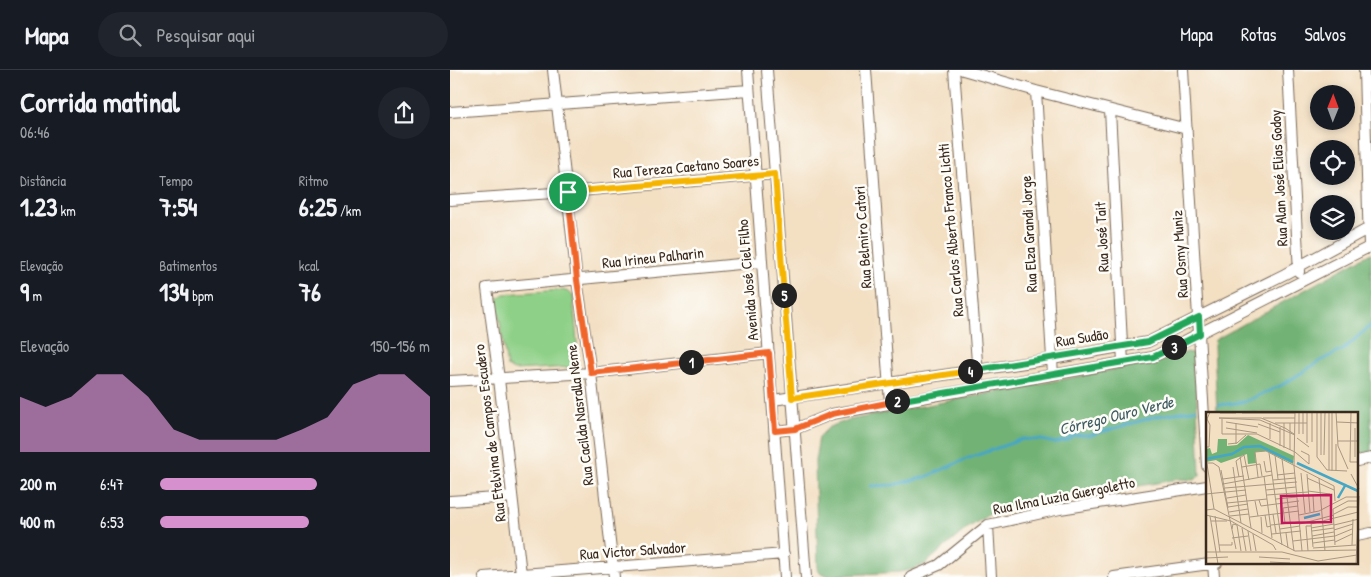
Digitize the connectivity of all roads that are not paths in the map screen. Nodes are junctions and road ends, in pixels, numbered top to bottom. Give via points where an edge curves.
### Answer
1 (553, 70) edge
2 (748, 70) edge
3 (767, 70) edge
4 (866, 70) edge
5 (954, 70) edge
6 (963, 70) edge
7 (1183, 70) edge
8 (1288, 70) edge
9 (1364, 70) edge
10 (749, 90) junction
11 (1036, 91) junction
12 (557, 103) junction
13 (1110, 110) junction
14 (450, 112) edge
15 (1187, 129) junction
16 (775, 174) junction
17 (755, 176) junction
18 (568, 192) junction
19 (450, 200) edge
20 (1370, 228) edge
21 (1370, 247) edge
22 (761, 262) junction
23 (1299, 266) junction
24 (577, 280) junction
25 (1299, 283) junction
26 (487, 288) joint
27 (1199, 317) junction
28 (1200, 334) junction
29 (1122, 347) junction
30 (769, 353) junction
31 (1052, 359) junction
32 (1123, 363) junction
33 (977, 370) junction
34 (591, 373) junction
35 (1053, 375) junction
36 (499, 379) junction
37 (450, 381) edge
38 (888, 384) junction
39 (979, 387) junction
40 (792, 398) junction
41 (773, 400) junction
42 (890, 403) junction
43 (795, 429) junction
44 (775, 431) junction
45 (1206, 447) edge
46 (1371, 458) edge
47 (1358, 461) edge
48 (1206, 486) edge
49 (512, 497) junction
50 (450, 501) edge
51 (988, 525) junction
52 (1371, 533) edge
53 (1358, 536) edge
54 (784, 554) junction
55 (1214, 564) edge
56 (613, 573) edge
57 (521, 574) junction
58 (484, 577) edge
59 (785, 577) edge
60 (806, 577) edge
61 (912, 577) edge
62 (991, 577) edge
63 (1114, 577) edge
64 (1214, 577) edge

1 - 12 street, Rua Cacilda Nasralla Neme
2 - 10 street, Avenida José Ciel Filho
3 - 16 street
4 - 38 street, Rua Belmiro Catori
5 - 33 street, Rua Carlos Alberto Franco Lichti
6 - 11 street
7 - 15 street, Rua Osmy Muniz
8 - 23 street, Rua Alan José Elias Godoy
9 - 20 street
10 - 12 street
10 - 17 street, Avenida José Ciel Filho
11 - 13 street
11 - 31 street, Rua Elza Grandi Jorge
12 - 14 street
12 - 18 street, Rua Cacilda Nasralla Neme
13 - 15 street
13 - 29 street, Rua José Tait
15 - 27 street, Rua Osmy Muniz
16 - 17 street, Rua Tereza Caetano Soares
16 - 40 street
17 - 18 street, Rua Tereza Caetano Soares
17 - 22 street, Avenida José Ciel Filho
18 - 19 street, Rua Tereza Caetano Soares
18 - 24 street, Rua Cacilda Nasralla Neme
20 - 21 street
20 - 23 street, Rua Sudão
21 - 25 street, Rua Sudão
22 - 24 street, Rua Irineu Palharin
22 - 30 street, Avenida José Ciel Filho
23 - 25 street, Rua Alan José Elias Godoy
23 - 27 street, Rua Sudão
24 - 26 street, Rua Irineu Palharin
24 - 34 street, Rua Cacilda Nasralla Neme
25 - 28 street, Rua Sudão
26 - 36 street, Rua Etelvina de Campos Escudero
27 - 28 street, Rua Osmy Muniz
27 - 29 street, Rua Sudão via 1148,342
28 - 32 street, Rua Sudão via 1153,357
28 - 45 street, Rua Osmy Muniz
29 - 31 street, Rua Sudão
29 - 32 street, Rua José Tait
30 - 34 street
30 - 41 street, Avenida José Ciel Filho
31 - 33 street, Rua Sudão
31 - 35 street, Rua Elza Grandi Jorge
32 - 35 street, Rua Sudão
33 - 38 street, Rua Sudão
33 - 39 street, Rua Carlos Alberto Franco Lichti
34 - 36 street
34 - 56 street, Rua Cacilda Nasralla Neme
35 - 39 street, Rua Sudão
36 - 37 street
36 - 49 street, Rua Etelvina de Campos Escudero
38 - 40 street, Rua Sudão
38 - 42 street, Rua Belmiro Catori
39 - 42 street, Rua Sudão
40 - 41 street, Rua Sudão
40 - 43 street
41 - 44 street, Avenida José Ciel Filho
42 - 43 street, Rua Sudão via 832,414
43 - 44 street, Rua Sudão
43 - 60 street
44 - 54 street, Avenida José Ciel Filho
46 - 47 street
48 - 51 street, Rua Ilma Luzia Guergoletto via 1060,509
49 - 50 street
49 - 57 street, Rua Etelvina de Campos Escudero
51 - 61 street, Rua Ilma Luzia Guergoletto via 939,565
51 - 62 street
52 - 53 street
54 - 56 street, Rua Victor Salvador
54 - 59 street, Avenida José Ciel Filho
55 - 63 street
55 - 64 street
56 - 57 street, Rua Victor Salvador
57 - 58 street, Rua Victor Salvador

